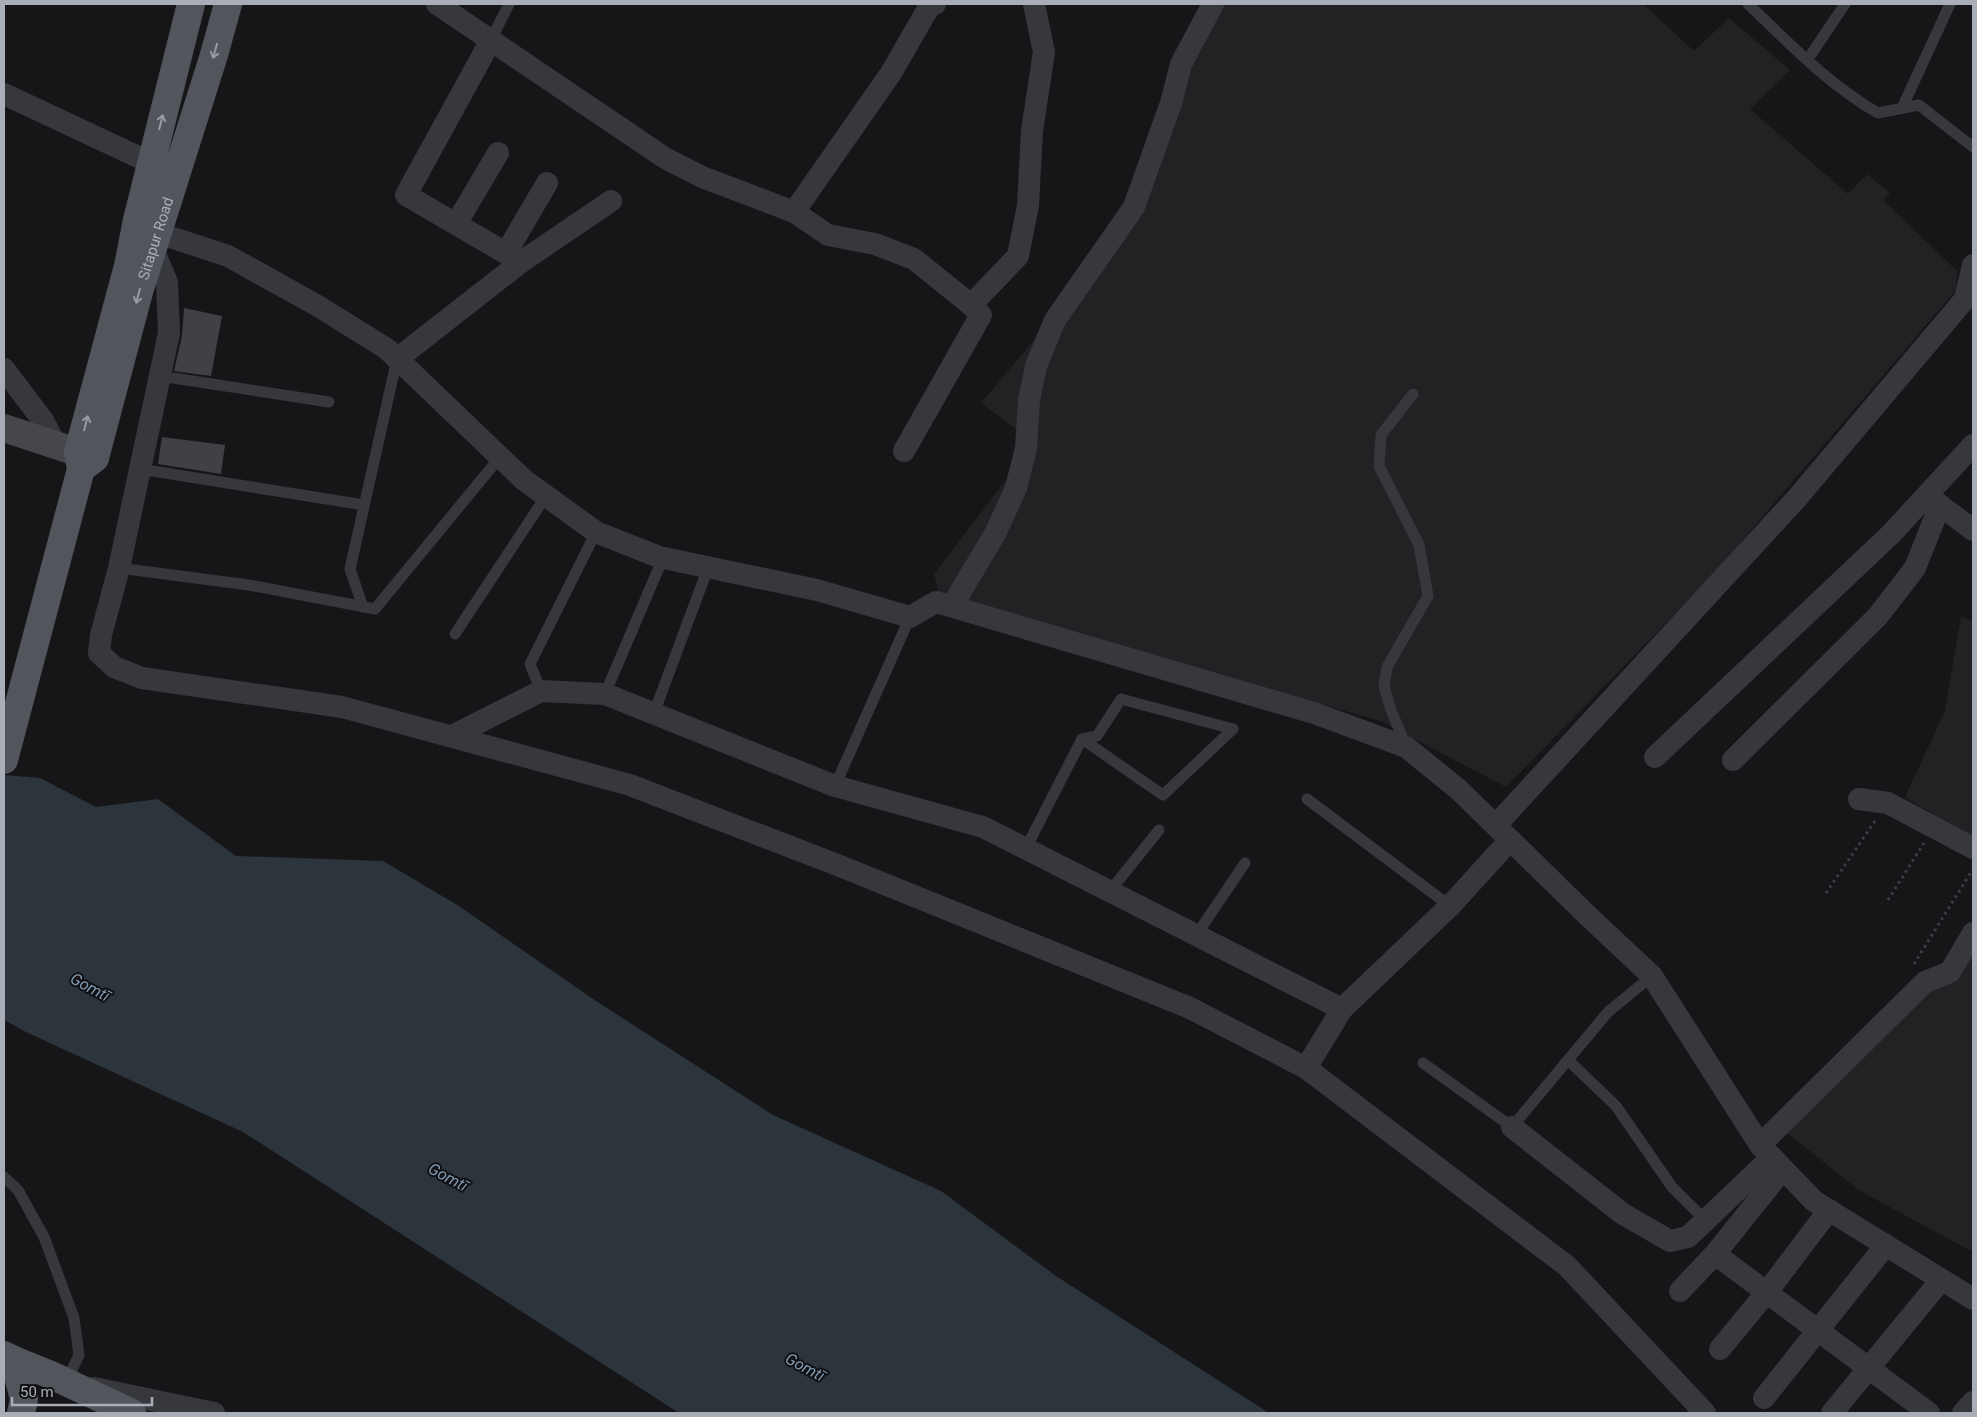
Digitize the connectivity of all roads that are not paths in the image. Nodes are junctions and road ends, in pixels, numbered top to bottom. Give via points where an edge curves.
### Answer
1 (191, 4) edge
2 (228, 4) edge
3 (509, 4) edge
4 (935, 4) edge
5 (1034, 4) edge
6 (1213, 4) edge
7 (1748, 4) edge
8 (1845, 4) edge
9 (1950, 4) edge
10 (442, 5) edge
11 (491, 40) junction
12 (1808, 59) junction
13 (4, 94) edge
14 (1902, 108) junction
15 (1973, 147) edge
16 (498, 153) dead end
17 (151, 162) junction
18 (547, 183) dead end
19 (611, 201) dead end
20 (794, 212) junction
21 (456, 224) junction
22 (155, 241) junction
23 (514, 258) junction
24 (1973, 265) edge
25 (1969, 302) edge
26 (972, 305) junction
27 (397, 359) junction
28 (4, 369) edge
29 (160, 376) junction
30 (1413, 394) dead end
31 (329, 402) dead end
32 (4, 428) edge
33 (904, 451) dead end
34 (1971, 452) edge
35 (78, 456) junction
36 (500, 457) junction
37 (140, 469) junction
38 (546, 496) junction
39 (1933, 500) junction
40 (364, 505) junction
41 (1973, 530) edge
42 (596, 532) junction
43 (663, 558) junction
44 (119, 568) junction
45 (708, 568) junction
46 (952, 606) junction
47 (363, 607) junction
48 (910, 616) junction
49 (455, 634) dead end
50 (541, 691) junction
51 (605, 694) junction
52 (654, 713) junction
53 (452, 736) junction
54 (1082, 739) junction
55 (1406, 747) junction
56 (1655, 757) dead end
57 (4, 760) edge
58 (1733, 760) dead end
59 (835, 786) junction
60 (1307, 799) dead end
61 (1859, 799) dead end
62 (1158, 830) dead end
63 (1503, 833) junction
64 (1026, 848) junction
65 (1973, 848) edge
66 (1245, 863) dead end
67 (1110, 891) junction
68 (1450, 906) junction
69 (1973, 933) edge
70 (1196, 934) junction
71 (1652, 976) junction
72 (1342, 1009) junction
73 (1568, 1060) junction
74 (1423, 1062) dead end
75 (1306, 1068) junction
76 (1512, 1127) junction
77 (1771, 1157) junction
78 (4, 1177) edge
79 (1829, 1210) junction
80 (1706, 1221) junction
81 (1886, 1246) junction
82 (1715, 1254) junction
83 (1941, 1280) junction
84 (1680, 1291) dead end
85 (1768, 1292) junction
86 (1973, 1299) edge
87 (1819, 1331) junction
88 (1720, 1349) dead end
89 (9, 1357) edge
90 (1869, 1368) junction
91 (66, 1382) junction
92 (1764, 1398) dead end
93 (1973, 1402) edge
94 (21, 1413) edge
95 (132, 1413) edge
96 (214, 1413) edge
97 (1705, 1413) edge
98 (1832, 1413) edge
99 (1929, 1413) edge
100 (1963, 1413) edge

17 -> 1 main road, Sitapur Road
2 -> 22 main road, Sitapur Road
3 - 11 lane
4 - 20 street via 929,7 891,73
5 - 26 street via 1044,52 1032,131 1028,206 1018,256
6 - 46 street via 1181,64 1171,103 1134,207 1055,320 1036,366 1029,400 1026,448 1016,488 995,534
7 - 12 lane
8 - 12 lane
9 - 14 lane
10 - 11 street
11 - 20 street via 665,158 702,177
11 - 21 street via 406,195
12 - 14 lane via 1852,98 1878,113
13 - 17 street
14 - 15 lane via 1919,105
16 - 21 street
35 -> 17 main road, Sitapur Road via 128,266
18 - 23 street
19 - 23 street
20 - 26 street via 828,235 875,244 914,259
21 - 23 street
22 - 27 street via 228,256 318,306 387,349
22 - 29 street via 167,282 169,333
22 -> 35 main road, Sitapur Road
23 - 27 street
24 - 25 street
25 - 63 street
26 - 33 street via 981,315
27 - 36 street
27 - 40 lane
28 - 35 street via 44,422
29 - 31 lane
29 - 37 street
30 - 55 lane via 1381,435 1379,466 1419,545 1428,596 1388,667 1384,686
32 - 35 main road
34 - 39 street
35 - 57 main road, Sitapur Road
36 - 38 street
36 - 47 lane via 375,609
37 - 40 lane
37 - 44 street
38 - 42 street
38 - 49 lane
39 - 41 street
39 - 56 street via 1891,534
39 - 58 street via 1916,568 1878,616
40 - 47 lane via 350,569
42 - 43 street
42 - 50 lane via 530,664
43 - 45 street
43 - 51 lane
44 - 47 lane via 249,585
44 - 53 street via 99,653 114,667 142,678 342,707
45 - 48 street via 817,590
45 - 52 lane
46 - 48 street via 936,602
46 - 55 street via 1314,713
48 - 59 lane
50 - 51 street
50 - 53 street
51 - 52 street
52 - 59 street
53 - 75 street via 630,785 1190,1008
54 - 54 lane via 1163,795 1233,729 1121,699 1097,736
54 - 64 lane
55 - 63 street via 1458,789
59 - 64 street via 983,827
60 - 68 lane
61 - 65 street via 1888,803
62 - 67 lane
63 - 68 street
63 - 71 street
64 - 67 street
66 - 70 lane
67 - 70 street
68 - 72 street
69 - 77 street via 1950,972 1925,982
70 - 72 street
71 - 73 lane via 1608,1012
71 - 77 street
72 - 75 street
73 - 76 lane
73 - 80 lane via 1616,1106 1672,1187
74 - 76 lane
75 - 97 street via 1567,1266
76 - 80 street via 1623,1214 1670,1241 1688,1237
77 - 79 street via 1814,1201
77 - 80 street
77 - 82 street
78 - 91 lane via 18,1190 44,1238 74,1318 79,1355
79 - 81 street
79 - 85 street
81 - 83 street
81 - 87 street
82 - 84 street
82 - 85 street
83 - 86 street
83 - 90 street
85 - 87 street
85 - 88 street
87 - 90 street
87 - 92 street
89 - 91 main road
89 - 94 main road via 24,1399
90 - 98 street
90 - 99 street
91 - 95 main road
91 - 96 street
93 - 100 street

